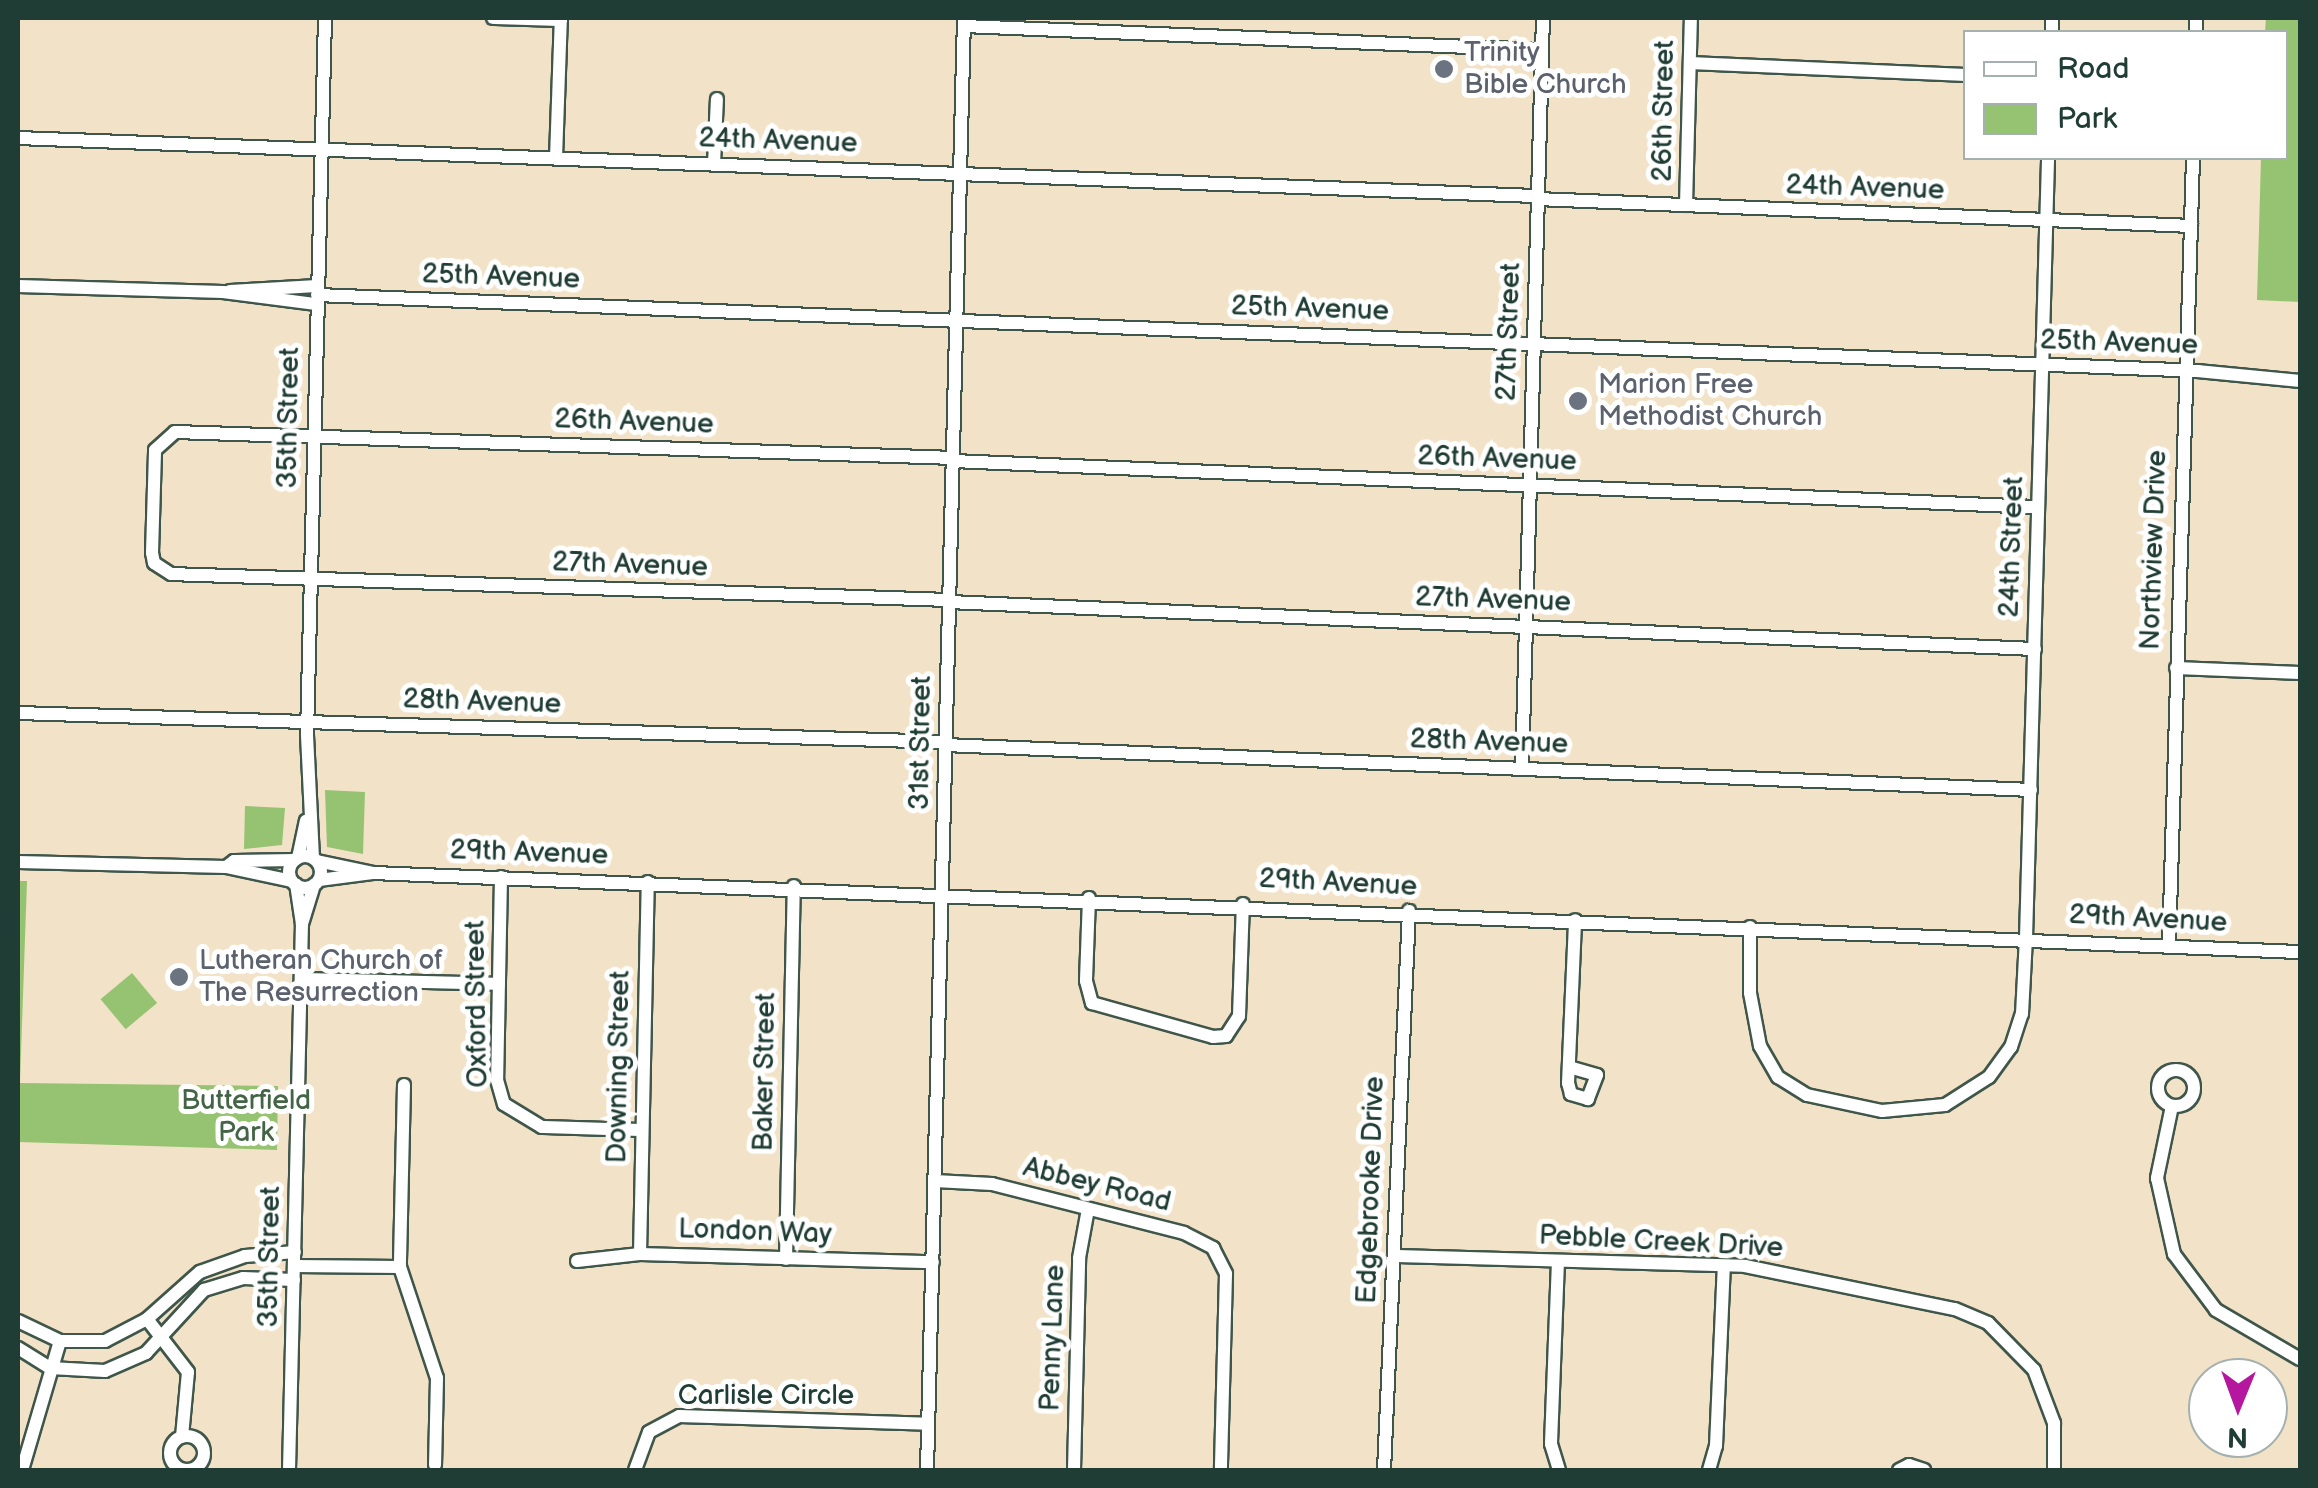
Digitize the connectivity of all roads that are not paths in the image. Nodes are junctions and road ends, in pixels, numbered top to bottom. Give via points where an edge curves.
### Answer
1 (325, 18) edge
2 (493, 18) edge
3 (1543, 18) edge
4 (1691, 18) edge
5 (561, 19) edge
6 (964, 22) edge
7 (1542, 50) junction
8 (1690, 63) junction
9 (1963, 75) edge
10 (716, 99) dead end
11 (18, 138) edge
12 (321, 151) junction
13 (556, 158) junction
14 (2048, 160) edge
15 (2192, 160) edge
16 (714, 164) junction
17 (960, 172) junction
18 (1538, 198) junction
19 (1686, 205) junction
20 (2046, 220) junction
21 (2191, 226) junction
22 (18, 286) edge
23 (317, 295) junction
24 (956, 319) junction
25 (1534, 343) junction
26 (2042, 364) junction
27 (2186, 370) junction
28 (2300, 381) edge
29 (314, 437) junction
30 (952, 459) junction
31 (1530, 485) junction
32 (2038, 507) junction
33 (310, 579) junction
34 (949, 601) junction
35 (1526, 627) junction
36 (2034, 648) junction
37 (2176, 668) junction
38 (2300, 673) edge
39 (18, 713) edge
40 (308, 721) junction
41 (945, 743) junction
42 (1522, 768) junction
43 (2031, 790) junction
44 (306, 821) junction
45 (296, 859) junction
46 (315, 859) junction
47 (18, 862) edge
48 (226, 868) junction
49 (374, 872) junction
50 (502, 877) junction
51 (294, 882) junction
52 (316, 882) junction
53 (648, 882) junction
54 (794, 886) junction
55 (942, 891) junction
56 (1090, 898) junction
57 (1243, 904) junction
58 (1408, 911) junction
59 (1575, 920) junction
60 (302, 924) junction
61 (1750, 926) junction
62 (2026, 938) junction
63 (2168, 944) junction
64 (2300, 952) edge
65 (301, 979) junction
66 (499, 984) junction
67 (1568, 1068) dead end
68 (404, 1085) dead end
69 (2172, 1106) dead end
70 (642, 1130) junction
71 (935, 1180) junction
72 (1088, 1209) junction
73 (640, 1254) junction
74 (1394, 1256) junction
75 (786, 1258) junction
76 (577, 1261) dead end
77 (1558, 1261) junction
78 (933, 1262) junction
79 (294, 1266) junction
80 (1724, 1266) junction
81 (400, 1267) junction
82 (147, 1319) junction
83 (18, 1321) edge
84 (164, 1337) junction
85 (60, 1341) junction
86 (18, 1348) edge
87 (2300, 1360) edge
88 (50, 1368) junction
89 (928, 1424) junction
90 (182, 1437) dead end
91 (435, 1465) dead end
92 (22, 1470) edge
93 (289, 1470) edge
94 (635, 1470) edge
95 (927, 1470) edge
96 (1074, 1470) edge
97 (1222, 1470) edge
98 (1384, 1470) edge
99 (1559, 1470) edge
100 (1709, 1470) edge
101 (1899, 1470) edge
102 (1924, 1470) edge
103 (2054, 1470) edge

1 - 12 street, 35th Street
2 - 5 street
3 - 7 street, 27th Street
4 - 8 street, 26th Street
5 - 13 street
6 - 7 street
6 - 17 street, 31st Street
7 - 18 street, 27th Street
8 - 9 street
8 - 19 street, 26th Street
10 - 16 street
11 - 12 street, 24th Avenue
12 - 13 street, 24th Avenue
12 - 23 street, 35th Street
13 - 16 street, 24th Avenue
14 - 20 street, 24th Street
15 - 21 street, Northview Drive
16 - 17 street, 24th Avenue
17 - 18 street, 24th Avenue
17 - 24 street, 31st Street
18 - 19 street, 24th Avenue
18 - 25 street, 27th Street
19 - 20 street, 24th Avenue
20 - 21 street, 24th Avenue
20 - 26 street, 24th Street
21 - 27 street, Northview Drive
22 - 23 street, 25th Avenue
23 - 24 street, 25th Avenue
23 - 29 street, 35th Street
24 - 25 street, 25th Avenue
24 - 30 street, 31st Street
25 - 26 street, 25th Avenue
25 - 31 street, 27th Street
26 - 27 street, 25th Avenue
26 - 32 street, 24th Street
27 - 28 street, 25th Avenue
27 - 37 street, Northview Drive
29 - 30 street, 26th Avenue
29 - 33 street, 35th Street
29 - 33 street, 26th Avenue via 166,435 155,450 152,554 171,574
30 - 31 street, 26th Avenue
30 - 34 street, 31st Street
31 - 32 street, 26th Avenue
31 - 35 street, 27th Street
32 - 36 street, 24th Street
33 - 34 street, 27th Avenue
33 - 40 street, 35th Street
34 - 35 street, 27th Avenue
34 - 41 street, 31st Street
35 - 36 street, 27th Avenue
35 - 42 street, 27th Street
36 - 43 street, 24th Street
37 - 38 street
37 - 63 street, Northview Drive
39 - 40 street, 28th Avenue
40 - 41 street, 28th Avenue
40 - 44 street, 35th Street
41 - 42 street, 28th Avenue
41 - 55 street, 31st Street
42 - 43 street, 28th Avenue
43 - 62 street, 24th Street
44 - 45 street, 35th Street
44 - 46 street, 35th Street
45 - 46 street, 29th Avenue
45 - 48 street via 234,861
45 - 51 street, 35th Street
46 - 49 street, 29th Avenue
46 - 52 street, 35th Street
47 - 48 street
48 - 51 street
49 - 50 street, 29th Avenue
49 - 52 street, 29th Avenue
50 - 53 street, 29th Avenue
50 - 66 street, Oxford Street
51 - 52 street, 29th Avenue
51 - 60 street, 35th Street
52 - 60 street, 35th Street
53 - 54 street, 29th Avenue
53 - 70 street, Downing Street
54 - 55 street, 29th Avenue
54 - 75 street, Baker Street
55 - 56 street, 29th Avenue
55 - 71 street, 31st Street
56 - 57 street, 29th Avenue
56 - 57 street via 1086,981 1092,1004 1213,1037 1226,1036 1239,1016
57 - 58 street, 29th Avenue
58 - 59 street, 29th Avenue
58 - 74 street, Edgebrooke Drive
59 - 61 street, 29th Avenue
59 - 67 street
60 - 65 street, 35th Street
61 - 62 street, 29th Avenue
61 - 62 street, 24th Street via 1755,1024 1778,1077 1807,1095 1882,1111 1945,1105 1989,1077 2018,1027
62 - 63 street, 29th Avenue
63 - 64 street, 29th Avenue
65 - 66 street
65 - 79 street, 35th Street
66 - 70 street, Oxford Street via 497,1080 514,1116 542,1128
68 - 81 street
69 - 87 street via 2157,1178 2174,1254 2216,1310
70 - 73 street, Downing Street
71 - 72 street, Abbey Road via 992,1184
71 - 78 street, 31st Street
72 - 96 street, Penny Lane via 1079,1258
72 - 97 street, Abbey Road via 1201,1239 1226,1274
73 - 75 street, London Way
73 - 76 street, London Way
74 - 77 street, Pebble Creek Drive
74 - 98 street, Edgebrooke Drive
75 - 78 street, London Way
77 - 80 street, Pebble Creek Drive
77 - 99 street via 1550,1444
78 - 89 street, 31st Street
79 - 81 street
79 - 82 street via 222,1262 178,1286
79 - 84 street via 222,1282 185,1304
79 - 93 street, 35th Street
80 - 100 street via 1716,1446
80 - 103 street, Pebble Creek Drive via 1956,1308 1988,1324 2014,1344 2043,1387 2054,1423
81 - 91 street via 437,1378
82 - 84 street
82 - 85 street via 106,1341
83 - 85 street
84 - 88 street via 131,1364 105,1371
84 - 90 street via 188,1372
85 - 88 street
86 - 88 street
88 - 92 street
89 - 94 street, Carlisle Circle via 679,1416 649,1432
89 - 95 street, 31st Street
101 - 102 street

